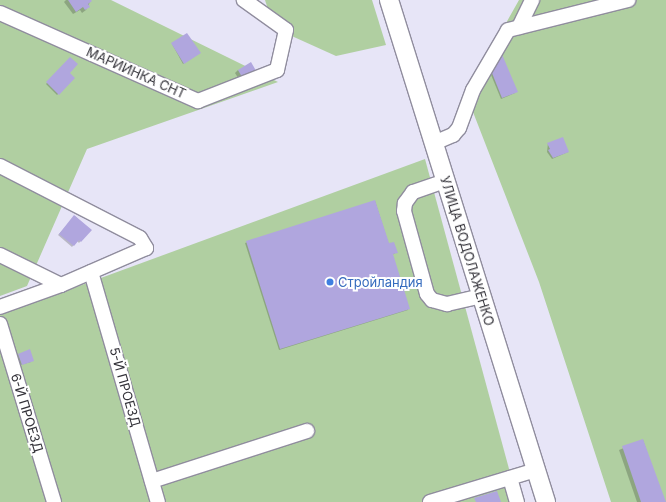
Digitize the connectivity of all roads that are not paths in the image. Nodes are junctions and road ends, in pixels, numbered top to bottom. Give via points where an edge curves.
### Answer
1 (244, 0) edge
2 (389, 0) edge
3 (532, 0) edge
4 (628, 0) edge
5 (0, 13) edge
6 (519, 27) junction
7 (434, 144) junction
8 (0, 166) edge
9 (445, 181) junction
10 (0, 255) edge
11 (91, 272) junction
12 (61, 285) junction
13 (481, 296) junction
14 (0, 308) edge
15 (0, 324) edge
16 (307, 431) dead end
17 (536, 470) junction
18 (510, 478) junction
19 (152, 480) junction
20 (54, 502) edge
21 (158, 502) edge
22 (430, 502) edge
23 (518, 502) edge
24 (546, 502) edge

1 - 5 street, МАРИИНКА СНТ via 286,30 277,70 198,101
2 - 7 main road, УЛИЦА ВОДОЛАЖЕНКО
3 - 6 street
4 - 6 street
6 - 7 street via 508,30 473,90 459,128 453,135
7 - 9 main road, УЛИЦА ВОДОЛАЖЕНКО
8 - 11 street via 140,238 146,248
9 - 13 main road, УЛИЦА ВОДОЛАЖЕНКО
9 - 13 street via 413,192 405,203 404,211 427,294 432,300 447,304
10 - 12 street
11 - 12 street
11 - 19 street, 5-Й ПРОЕЗД
12 - 14 street
13 - 17 main road, УЛИЦА ВОДОЛАЖЕНКО
15 - 20 street, 6-Й ПРОЕЗД
16 - 19 street
17 - 18 street
17 - 24 main road, УЛИЦА ВОДОЛАЖЕНКО
18 - 22 street
18 - 23 street
19 - 21 street, 5-Й ПРОЕЗД

